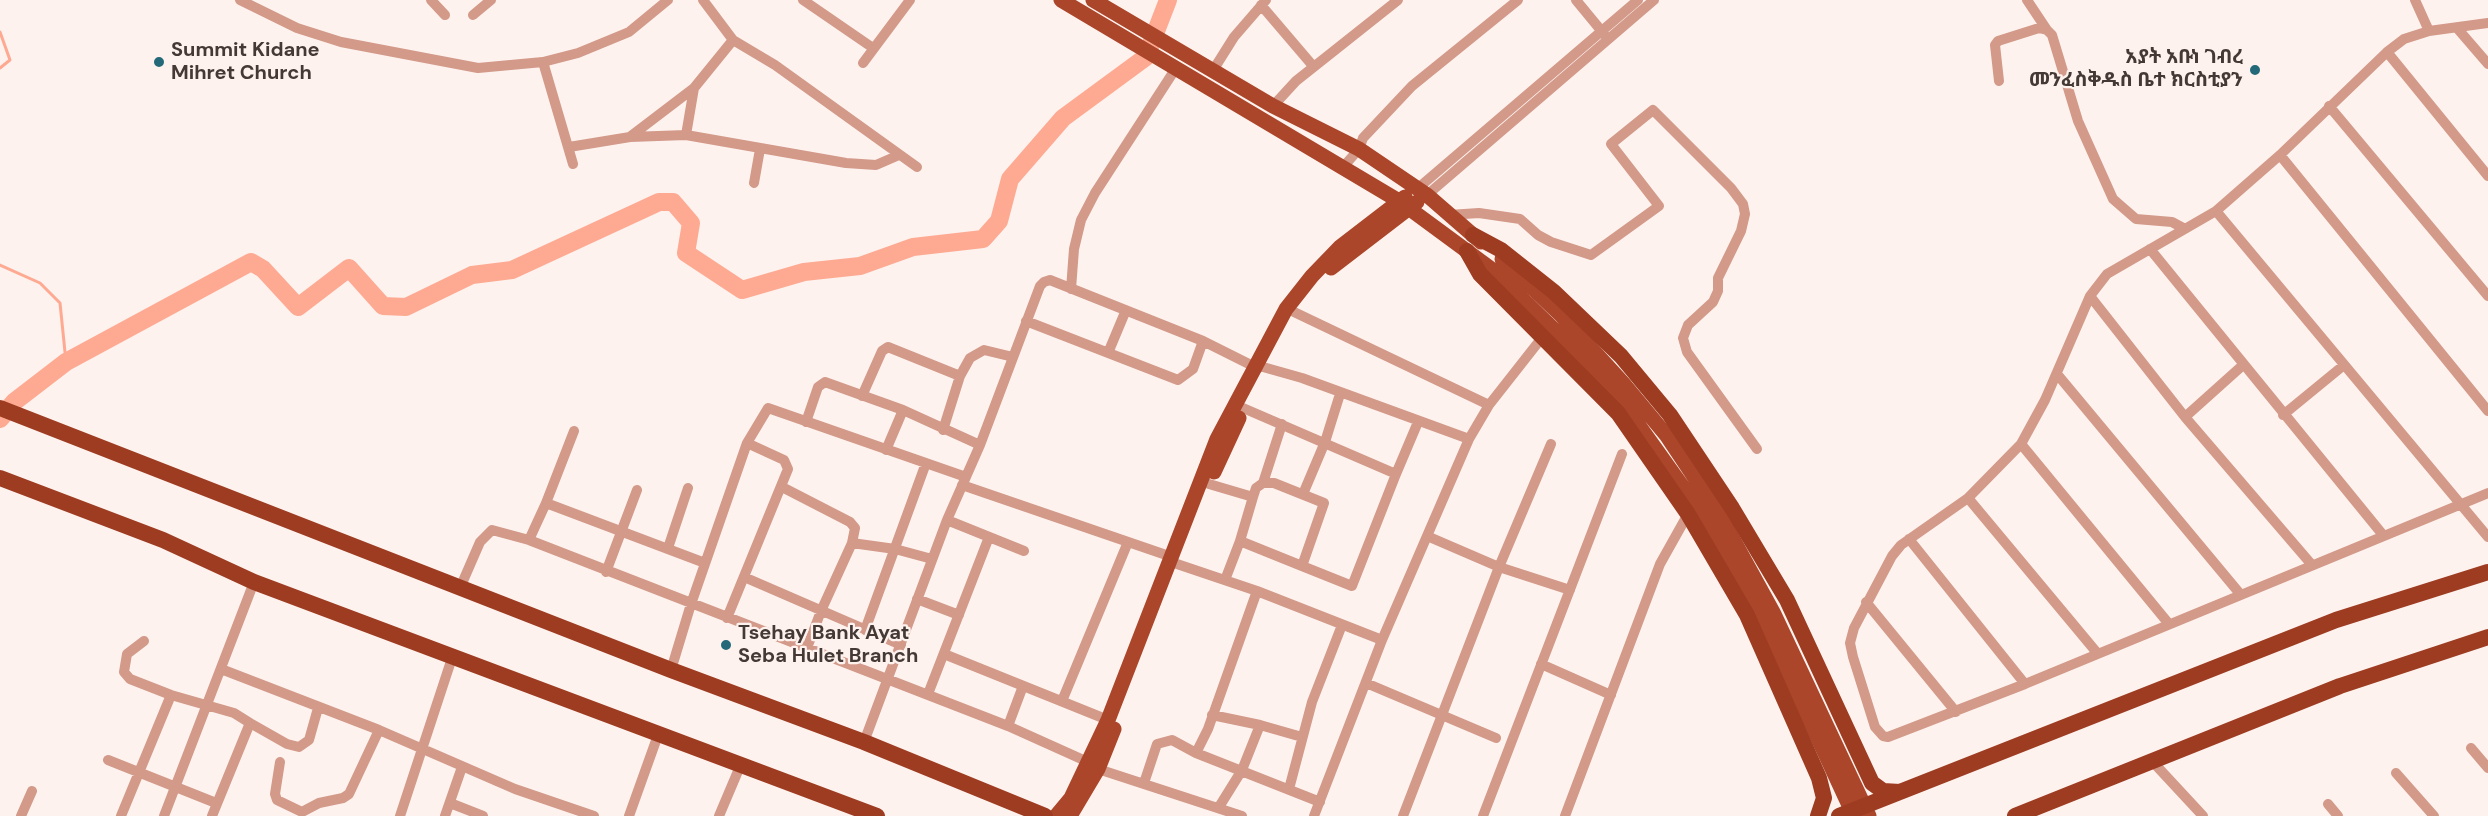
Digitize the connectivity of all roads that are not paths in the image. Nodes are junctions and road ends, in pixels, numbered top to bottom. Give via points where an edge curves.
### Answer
1 (240, 0) edge
2 (430, 0) edge
3 (491, 0) edge
4 (668, 0) edge
5 (703, 0) edge
6 (803, 0) edge
7 (910, 0) edge
8 (1061, 0) edge
9 (1093, 0) edge
10 (1398, 0) edge
11 (1518, 0) edge
12 (1576, 0) edge
13 (1638, 0) edge
14 (1654, 0) edge
15 (2027, 0) edge
16 (2415, 0) edge
17 (1264, 3) edge
18 (445, 15) dead end
19 (473, 15) dead end
20 (2488, 23) edge
21 (2457, 28) junction
22 (2047, 30) junction
23 (2429, 31) junction
24 (1604, 34) junction
25 (733, 40) junction
26 (1143, 40) junction
27 (873, 48) junction
28 (1163, 52) junction
29 (2387, 52) junction
30 (543, 62) junction
31 (863, 63) dead end
32 (2488, 64) edge
33 (1314, 66) junction
34 (1176, 68) junction
35 (1212, 72) junction
36 (2000, 81) dead end
37 (694, 88) junction
38 (1273, 106) junction
39 (2330, 106) junction
40 (686, 135) junction
41 (630, 137) junction
42 (569, 147) junction
43 (760, 149) junction
44 (1359, 149) junction
45 (899, 155) junction
46 (2280, 155) junction
47 (573, 164) dead end
48 (1344, 166) junction
49 (917, 167) dead end
50 (2488, 176) edge
51 (754, 183) dead end
52 (1372, 185) junction
53 (1422, 192) junction
54 (1404, 205) junction
55 (2216, 211) junction
56 (1449, 215) junction
57 (1372, 222) junction
58 (2185, 230) junction
59 (1470, 243) junction
60 (2150, 249) junction
61 (1495, 263) junction
62 (1071, 289) junction
63 (2090, 296) junction
64 (2488, 296) edge
65 (1126, 310) junction
66 (1294, 312) junction
67 (1026, 321) junction
68 (1544, 335) junction
69 (1203, 341) junction
70 (1108, 353) junction
71 (1013, 357) junction
72 (2243, 365) junction
73 (2343, 365) junction
74 (1259, 367) junction
75 (2057, 374) junction
76 (960, 376) junction
77 (1340, 394) junction
78 (862, 396) junction
79 (1489, 405) junction
80 (0, 408) edge
81 (1243, 408) junction
82 (903, 410) junction
83 (2488, 411) edge
84 (2283, 415) junction
85 (2185, 417) junction
86 (806, 422) junction
87 (1418, 422) junction
88 (1282, 424) junction
89 (943, 430) junction
90 (574, 431) dead end
91 (1469, 439) junction
92 (747, 442) junction
93 (1325, 442) junction
94 (1551, 444) dead end
95 (2021, 444) junction
96 (980, 445) junction
97 (1757, 449) dead end
98 (886, 450) junction
99 (1622, 454) dead end
100 (926, 463) junction
101 (1396, 474) junction
102 (0, 478) edge
103 (964, 481) junction
104 (1263, 483) junction
105 (1209, 484) junction
106 (782, 487) junction
107 (688, 488) dead end
108 (638, 490) dead end
109 (2488, 493) edge
110 (1303, 494) junction
111 (1253, 497) junction
112 (1968, 498) junction
113 (546, 503) junction
114 (2462, 504) junction
115 (1688, 513) junction
116 (947, 520) junction
117 (621, 532) junction
118 (2383, 535) junction
119 (1427, 536) junction
120 (989, 537) junction
121 (2488, 537) edge
122 (1909, 539) junction
123 (529, 540) junction
124 (1240, 541) junction
125 (1128, 542) junction
126 (852, 543) junction
127 (668, 548) junction
128 (895, 549) junction
129 (1024, 550) dead end
130 (932, 559) junction
131 (1174, 561) junction
132 (705, 563) junction
133 (2312, 565) junction
134 (1302, 566) junction
135 (1499, 567) junction
136 (606, 572) junction
137 (2488, 572) edge
138 (744, 577) junction
139 (1225, 580) junction
140 (254, 582) junction
141 (460, 588) junction
142 (1569, 590) junction
143 (1257, 591) junction
144 (2241, 595) junction
145 (917, 599) junction
146 (1866, 602) junction
147 (691, 604) junction
148 (821, 611) junction
149 (959, 615) junction
150 (727, 618) junction
151 (2169, 624) junction
152 (1342, 625) junction
153 (865, 630) junction
154 (2488, 637) edge
155 (144, 640) dead end
156 (1382, 640) junction
157 (901, 645) junction
158 (807, 648) junction
159 (944, 654) junction
160 (2098, 654) junction
161 (452, 658) junction
162 (1541, 663) junction
163 (221, 669) junction
164 (671, 670) junction
165 (889, 679) junction
166 (1366, 683) junction
167 (2025, 684) junction
168 (1023, 686) junction
169 (928, 694) junction
170 (1611, 694) junction
171 (171, 695) junction
172 (1062, 701) junction
173 (206, 706) junction
174 (318, 708) junction
175 (1956, 712) junction
176 (1212, 714) junction
177 (1442, 714) junction
178 (1108, 720) junction
179 (250, 723) junction
180 (1260, 725) junction
181 (1008, 726) junction
182 (378, 730) junction
183 (658, 735) junction
184 (1302, 737) junction
185 (1496, 738) dead end
186 (864, 742) junction
187 (2471, 748) dead end
188 (424, 749) junction
189 (1196, 753) junction
190 (108, 760) dead end
191 (2152, 760) junction
192 (280, 762) dead end
193 (741, 764) junction
194 (1093, 765) junction
195 (462, 767) junction
196 (2488, 768) edge
197 (1242, 770) junction
198 (140, 772) junction
199 (2396, 773) dead end
200 (1144, 783) junction
201 (176, 785) junction
202 (1290, 789) junction
203 (32, 791) dead end
204 (1900, 792) junction
205 (1320, 802) junction
206 (216, 803) junction
207 (450, 803) junction
208 (2328, 804) dead end
209 (1219, 807) junction
210 (21, 816) edge
211 (121, 816) edge
212 (164, 816) edge
213 (212, 816) edge
214 (400, 816) edge
215 (445, 816) edge
216 (483, 816) edge
217 (594, 816) edge
218 (629, 816) edge
219 (719, 816) edge
220 (877, 816) edge
221 (1045, 816) edge
222 (1056, 816) edge
223 (1070, 816) edge
224 (1242, 816) edge
225 (1314, 816) edge
226 (1403, 816) edge
227 (1483, 816) edge
228 (1565, 816) edge
229 (1818, 816) edge
230 (1839, 816) edge
231 (1854, 816) edge
232 (1869, 816) edge
233 (2015, 816) edge
234 (2203, 816) edge
235 (2338, 816) edge
236 (2434, 816) edge

1 - 30 street via 297,28 370,49 478,68
2 - 18 street
3 - 19 street
4 - 30 street via 629,32 578,53
5 - 25 street
6 - 27 street
7 - 27 street
8 - 26 main road
9 - 26 main road
10 - 33 street
11 - 44 street via 1412,86 1363,138
12 - 24 street
13 - 24 street
14 - 24 street
15 - 22 street
16 - 23 street
17 - 33 street
17 - 35 street
20 - 21 street
21 - 23 street
21 - 32 street
22 - 36 street via 2039,28 1998,41 1995,45
22 - 58 street via 2052,35 2079,121 2113,199 2136,219 2172,222
23 - 29 street via 2404,39
24 - 53 street
25 - 37 street
25 - 45 street via 775,65
26 - 28 main road
27 - 31 street
28 - 34 main road
28 - 35 main road
29 - 39 street
29 - 50 street
30 - 42 street
33 - 38 street
34 - 48 main road
34 - 62 street via 1081,220
35 - 38 main road
37 - 40 street
37 - 41 street
38 - 44 main road
39 - 46 street
39 - 64 street
40 - 41 street
40 - 43 street
41 - 42 street
42 - 47 street
43 - 45 street via 846,164 876,165
43 - 51 street
44 - 48 street
44 - 53 main road
45 - 49 street
46 - 55 street
46 - 83 street
48 - 52 main road
52 - 54 main road
52 - 57 main road via 1377,204
53 - 54 main road
53 - 56 main road
54 - 57 main road
54 - 59 main road
54 - 66 main road via 1332,267
55 - 58 street
55 - 73 street
56 - 59 main road
56 - 97 street via 1479,213 1520,219 1551,242 1591,255 1659,206 1611,144 1653,110 1743,204 1741,231 1718,278 1718,291 1713,302 1688,326 1683,338 1687,352
57 - 74 main road via 1340,247 1286,309
58 - 60 street
59 - 61 main road
59 - 68 highway via 1480,273
59 - 204 highway via 1501,250 1554,292 1621,356 1670,415 1787,600 1872,783 1883,792
60 - 63 street via 2107,274
60 - 72 street
61 - 231 main road via 1620,399 1708,522 1767,628
61 - 232 main road via 1560,314 1623,383 1666,436 1721,517 1783,632
62 - 65 street
62 - 67 street via 1050,280 1044,282
63 - 75 street
63 - 85 street
65 - 69 street
65 - 70 street
66 - 74 main road
66 - 79 street
67 - 70 street
67 - 71 street
68 - 79 street
68 - 115 highway via 1618,413
69 - 70 street via 1193,369 1178,380
69 - 74 street
71 - 76 street via 992,351 975,352
71 - 96 street
72 - 84 street
72 - 85 street
73 - 84 street
73 - 114 street
74 - 77 street via 1302,378
74 - 81 main road
74 - 131 main road via 1217,439
75 - 95 street
75 - 144 street
76 - 78 street via 888,347 882,351
76 - 89 street
77 - 87 street
77 - 93 street
78 - 82 street
78 - 86 street via 821,382
79 - 91 street
80 - 141 highway
81 - 88 street
81 - 105 main road
82 - 89 street
82 - 98 street
84 - 118 street
85 - 133 street
86 - 92 street via 768,408
86 - 98 street
87 - 91 street
87 - 101 street
88 - 93 street
88 - 104 street
89 - 96 street
90 - 113 street
91 - 119 street
92 - 106 street via 784,460 788,469
92 - 132 street
93 - 101 street
93 - 110 street
94 - 135 street
95 - 112 street
95 - 151 street
96 - 103 street
98 - 100 street
99 - 142 street
100 - 103 street
100 - 128 street
101 - 134 street via 1352,586
102 - 140 highway via 163,540
103 - 116 street
103 - 125 street
104 - 110 street
104 - 111 street
105 - 111 street
105 - 131 main road
106 - 126 street via 850,522 855,528
106 - 138 street
107 - 127 street
108 - 117 street
109 - 114 street
110 - 134 street via 1324,503
111 - 124 street
112 - 122 street
112 - 160 street
113 - 117 street
113 - 123 street
114 - 118 street
114 - 121 street
115 - 170 street via 1660,564
115 - 229 highway via 1748,615 1819,778 1824,798
116 - 120 street
116 - 130 street
117 - 127 street
117 - 136 street
118 - 133 street
119 - 135 street
119 - 156 street
120 - 129 street
120 - 149 street
122 - 146 street via 1892,556
122 - 167 street
123 - 136 street
123 - 141 street via 492,530 485,535
124 - 134 street
124 - 139 street
125 - 131 street
125 - 172 street
126 - 128 street
126 - 148 street
127 - 132 street
128 - 130 street
128 - 153 street
130 - 145 street
131 - 139 street
131 - 178 main road
131 - 194 main road
132 - 147 street
133 - 144 street
135 - 142 street
135 - 177 street
136 - 147 street
137 - 204 highway via 2336,620
138 - 148 street
138 - 150 street
139 - 143 street
140 - 161 highway
140 - 163 street
141 - 164 highway
142 - 162 street
143 - 152 street
143 - 176 street
144 - 151 street
145 - 149 street
145 - 157 street
146 - 175 street
146 - 175 street via 1850,643 1879,733 1888,737
147 - 150 street
147 - 164 street
148 - 153 street
148 - 158 street
149 - 159 street
150 - 158 street
151 - 160 street
152 - 156 street
152 - 184 street
153 - 157 street
154 - 191 highway via 2340,686
155 - 171 street via 127,654 124,672 130,679
156 - 166 street
157 - 165 street
158 - 165 street
159 - 168 street
159 - 169 street
160 - 167 street
161 - 183 highway
161 - 188 street
162 - 170 street
162 - 227 street
163 - 173 street
163 - 174 street
164 - 186 highway
165 - 169 street
165 - 186 street
166 - 177 street
166 - 205 street
167 - 175 street
168 - 172 street
168 - 181 street
169 - 181 street
170 - 228 street
171 - 173 street
171 - 198 street
172 - 178 street
173 - 179 street via 234,713
173 - 201 street
174 - 179 street via 309,740 299,747
174 - 182 street
176 - 180 street
176 - 189 street
177 - 185 street
177 - 226 street
178 - 194 main road
179 - 206 street
180 - 184 street
180 - 197 street
181 - 194 street
182 - 188 street
182 - 192 street via 349,794 302,812 277,800 274,794
183 - 193 highway
183 - 218 street
184 - 202 street
186 - 221 highway
187 - 196 street
188 - 195 street
188 - 214 street
189 - 197 street
189 - 200 street via 1172,740 1157,744
190 - 198 street
191 - 233 highway
191 - 234 street
193 - 219 street
193 - 220 highway
194 - 200 street
194 - 222 main road
194 - 223 main road
195 - 207 street
195 - 217 street
197 - 202 street
197 - 209 street
198 - 201 street
198 - 211 street
199 - 236 street
200 - 209 street
201 - 206 street
201 - 212 street
202 - 205 street
203 - 210 street
204 - 230 highway
205 - 225 street
206 - 213 street
207 - 215 street
207 - 216 street
208 - 235 street
209 - 224 street

